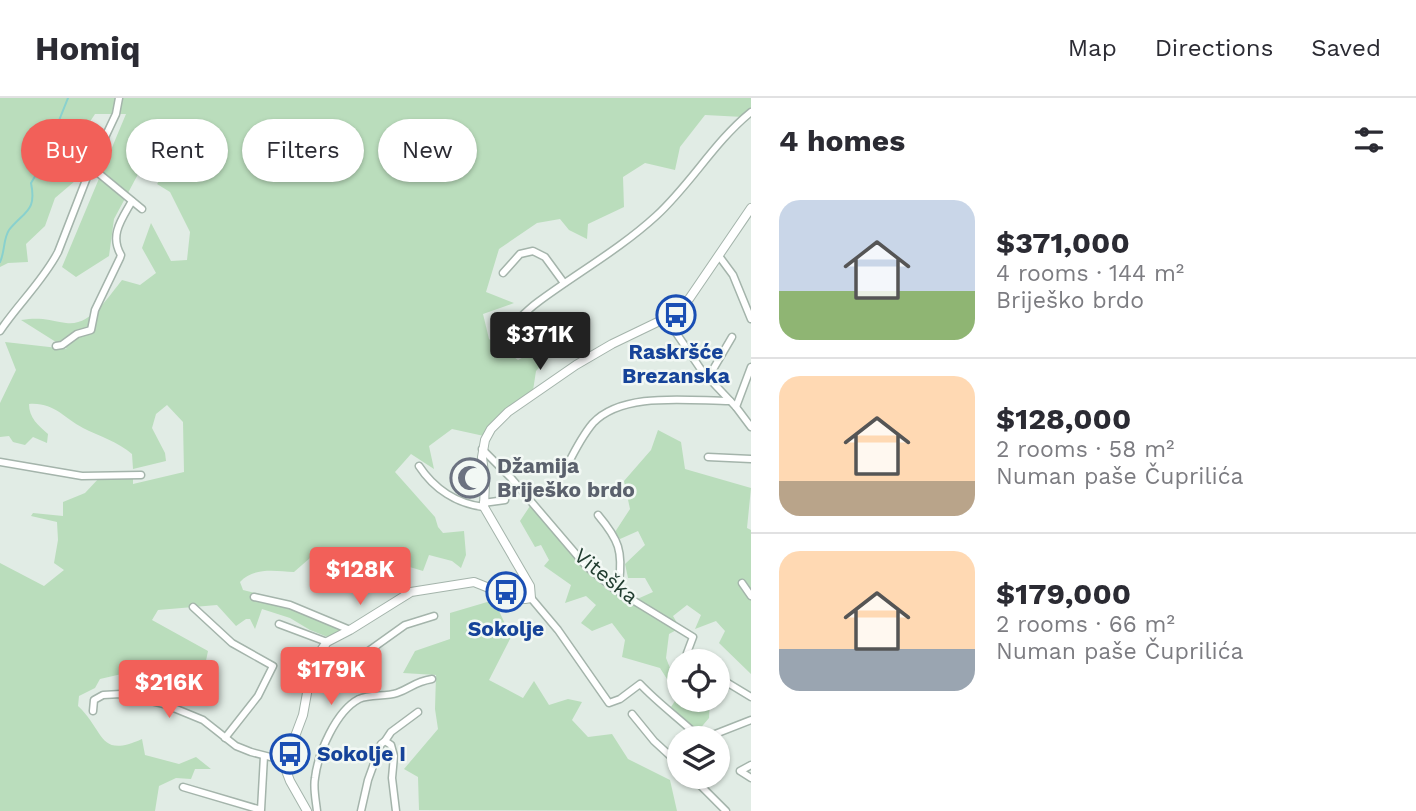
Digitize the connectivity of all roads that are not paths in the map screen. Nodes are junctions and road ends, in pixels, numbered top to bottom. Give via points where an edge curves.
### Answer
1 (119, 98) edge
2 (751, 112) edge
3 (112, 122) edge
4 (85, 182) edge
5 (109, 182) edge
6 (132, 201) junction
7 (751, 208) edge
8 (142, 209) dead end
9 (719, 256) junction
10 (503, 273) dead end
11 (564, 284) junction
12 (666, 318) junction
13 (751, 319) edge
14 (0, 331) edge
15 (506, 331) dead end
16 (732, 337) dead end
17 (56, 346) dead end
18 (751, 367) edge
19 (708, 378) junction
20 (730, 401) junction
21 (736, 407) junction
22 (751, 427) edge
23 (482, 449) junction
24 (708, 457) dead end
25 (751, 459) edge
26 (0, 462) edge
27 (419, 466) dead end
28 (565, 470) dead end
29 (141, 475) dead end
30 (505, 500) dead end
31 (484, 505) junction
32 (598, 515) dead end
33 (742, 583) dead end
34 (612, 587) junction
35 (751, 596) edge
36 (254, 597) dead end
37 (531, 597) junction
38 (193, 607) dead end
39 (434, 616) dead end
40 (279, 624) dead end
41 (350, 630) junction
42 (327, 642) junction
43 (688, 649) edge
44 (317, 656) junction
45 (432, 679) dead end
46 (730, 684) edge
47 (751, 697) edge
48 (93, 710) dead end
49 (418, 712) dead end
50 (632, 714) dead end
51 (751, 720) edge
52 (688, 726) edge
53 (730, 728) edge
54 (225, 738) junction
55 (385, 741) junction
56 (667, 753) edge
57 (264, 756) junction
58 (282, 760) junction
59 (751, 765) edge
60 (751, 778) edge
61 (183, 788) dead end
62 (704, 789) edge
63 (306, 811) edge
64 (317, 811) edge
65 (361, 811) edge
66 (396, 811) edge
67 (726, 811) edge

1 - 3 street
2 - 11 street via 659,214
4 - 14 street via 51,265
5 - 6 street
6 - 8 street
6 - 17 street via 115,239 120,258 95,310 91,330
7 - 9 street
9 - 12 street via 689,299
9 - 13 street via 733,275
10 - 11 street via 520,254 533,251 545,257
11 - 15 street
12 - 19 street
12 - 23 street via 612,344 508,412 491,429
16 - 19 street
18 - 21 street
19 - 20 street
20 - 21 street
20 - 28 street via 660,400 620,408 594,422
21 - 22 street
23 - 31 street
23 - 34 street, Viteška via 587,567
24 - 25 street
26 - 29 street via 82,476
27 - 31 street via 445,493 473,506
30 - 31 street
31 - 37 street via 530,586
32 - 34 street via 621,553 619,583
33 - 35 street
34 - 43 street, Viteška via 693,637
36 - 41 street via 290,605
37 - 41 street via 504,594 474,582 457,583 411,592
37 - 52 street via 609,703 640,684
38 - 54 street via 232,643 273,666 258,696
39 - 44 street via 405,625 342,670 331,670
40 - 42 street
41 - 42 street
42 - 44 street
44 - 58 street via 303,715
45 - 64 street via 401,692 357,700 342,714 330,732 315,779
46 - 47 street
48 - 54 street via 94,700 121,694 180,710 203,720
49 - 55 street
50 - 56 street
51 - 53 street
54 - 57 street
55 - 65 street
55 - 66 street via 394,756
57 - 58 street
57 - 61 street via 261,810
58 - 63 street
59 - 60 street via 740,771
62 - 67 street

